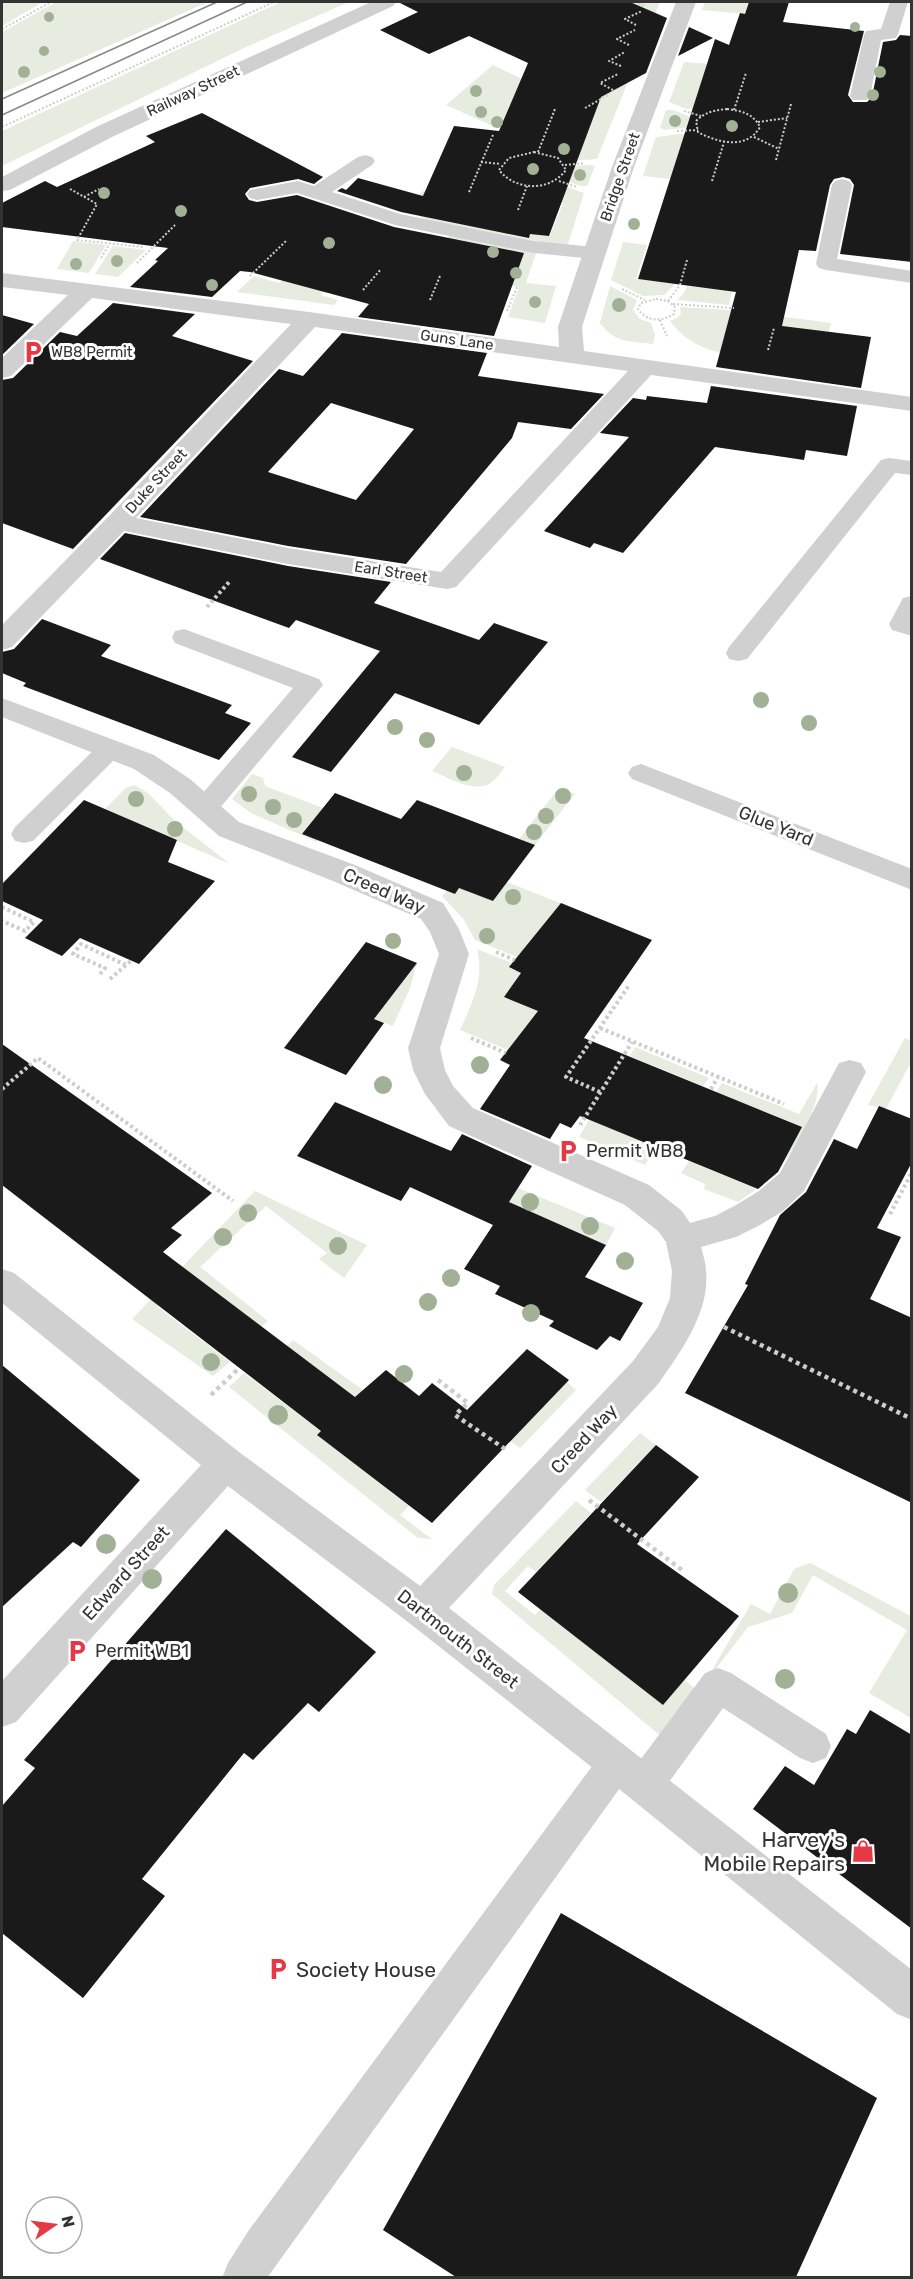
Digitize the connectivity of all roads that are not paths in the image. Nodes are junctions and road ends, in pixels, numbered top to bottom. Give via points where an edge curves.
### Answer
1 (387, 2) edge
2 (686, 2) edge
3 (898, 2) edge
4 (860, 96) dead end
5 (365, 161) dead end
6 (2, 185) edge
7 (842, 185) dead end
8 (316, 193) junction
9 (256, 194) dead end
10 (594, 253) junction
11 (912, 277) edge
12 (2, 280) edge
13 (86, 291) junction
14 (309, 319) junction
15 (572, 356) junction
16 (646, 366) junction
17 (2, 371) edge
18 (912, 404) edge
19 (912, 468) edge
20 (118, 522) junction
21 (912, 604) edge
22 (912, 628) edge
23 (184, 637) road end
24 (2, 641) edge
25 (738, 653) dead end
26 (2, 707) edge
27 (110, 749) junction
28 (641, 773) dead end
29 (205, 808) junction
30 (24, 834) dead end
31 (912, 880) edge
32 (850, 1072) dead end
33 (682, 1239) junction
34 (2, 1283) edge
35 (226, 1463) junction
36 (422, 1610) junction
37 (2, 1709) edge
38 (813, 1746) dead end
39 (631, 1773) junction
40 (912, 1999) edge
41 (243, 2277) edge

1 - 6 street, Railway Street via 104,132
2 - 10 street, Bridge Street
3 - 4 lane via 888,34 873,34
5 - 8 lane
7 - 11 lane via 826,264
8 - 9 lane via 298,187
8 - 10 lane via 395,219 534,247
10 - 15 street, Bridge Street via 570,327
12 - 13 street, Guns Lane
13 - 14 street, Guns Lane
13 - 17 street
14 - 15 street, Guns Lane
14 - 20 street, Duke Street
15 - 16 street, Guns Lane
16 - 18 street, Guns Lane
16 - 20 street, Earl Street via 447,581 288,556
19 - 25 lane via 889,465
20 - 24 street, Duke Street
21 - 22 lane via 901,624
23 - 29 lane via 310,685
26 - 27 street, Creed Way
27 - 29 street, Creed Way via 144,762
27 - 30 lane
28 - 31 lane, Glue Yard
29 - 33 street, Creed Way via 229,829 432,911 454,954 424,1048 441,1094 460,1117 637,1195 670,1221
32 - 33 street via 792,1182 771,1201 742,1218
33 - 36 street, Creed Way via 688,1271 687,1299 672,1335 652,1363
34 - 35 street, Dartmouth Street
35 - 36 street, Dartmouth Street
35 - 37 street, Edward Street
36 - 39 street, Dartmouth Street
38 - 39 lane via 718,1685
39 - 40 street, Dartmouth Street
39 - 41 lane via 270,2235

